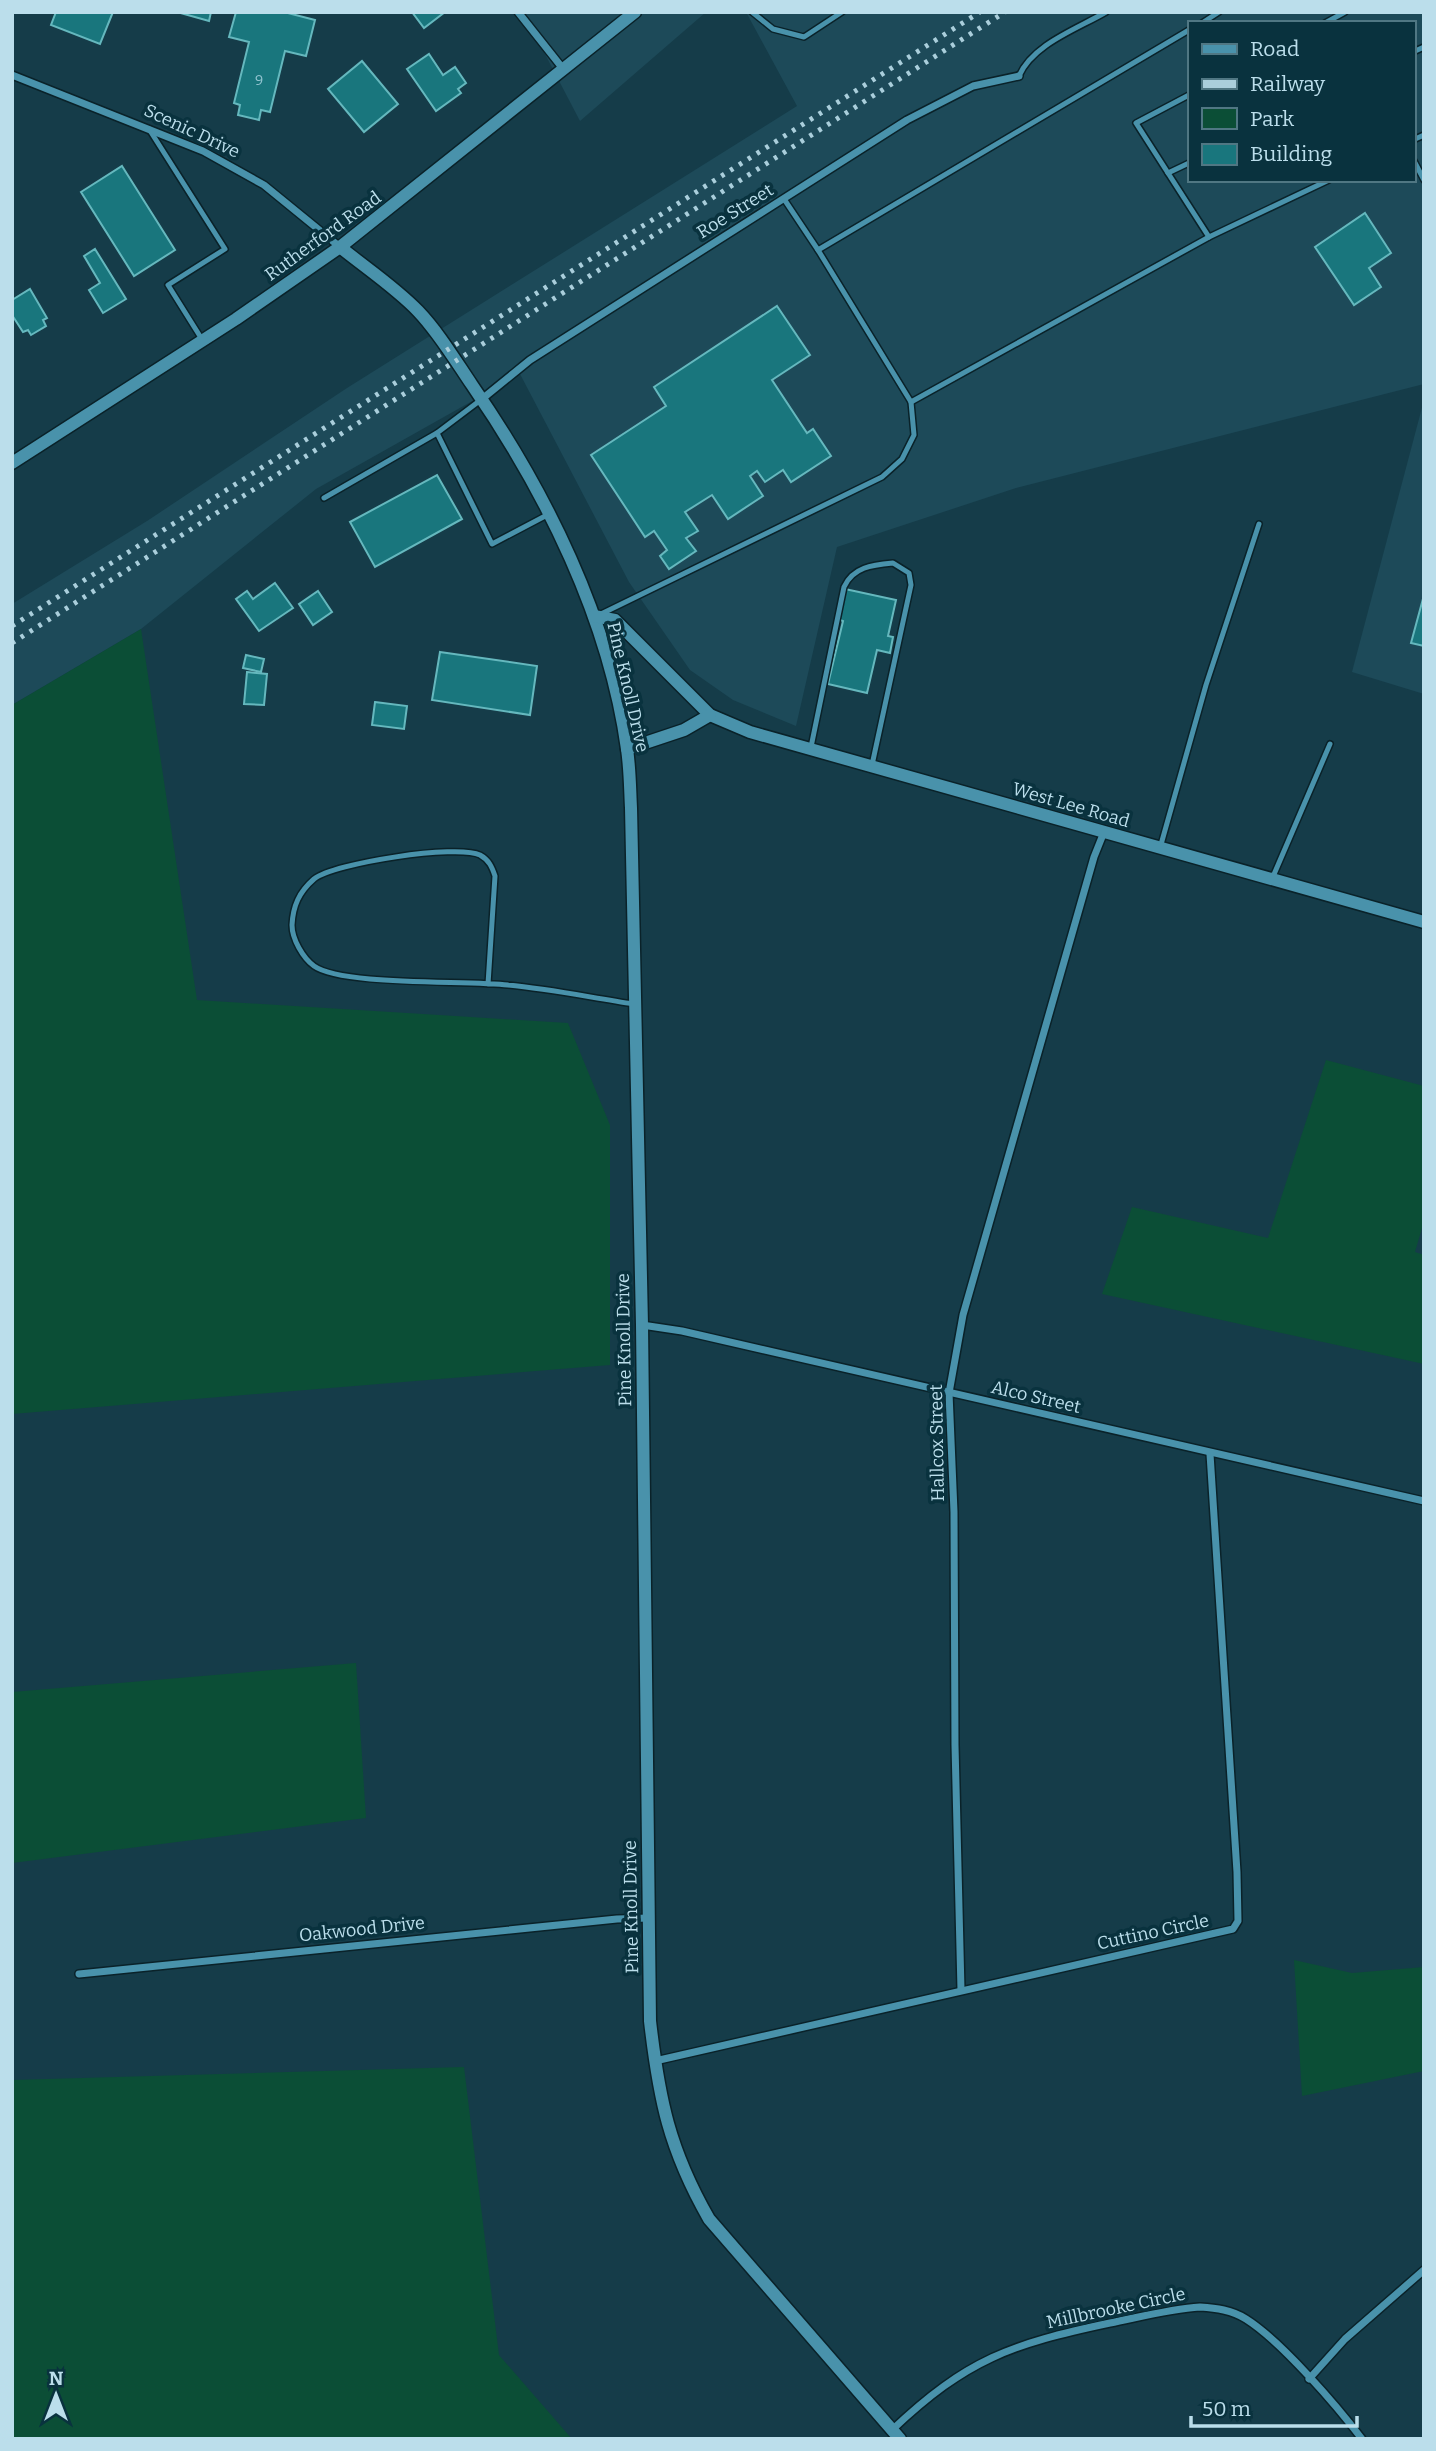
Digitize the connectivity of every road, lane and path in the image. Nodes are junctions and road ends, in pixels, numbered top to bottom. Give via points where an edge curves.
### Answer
1 (518, 12) edge
2 (635, 12) edge
3 (752, 12) edge
4 (842, 12) edge
5 (1106, 12) edge
6 (1345, 12) edge
7 (1329, 21) edge
8 (1188, 31) edge
9 (564, 71) junction
10 (12, 75) edge
11 (1018, 76) joint
12 (1188, 96) edge
13 (147, 127) junction
14 (1188, 163) edge
15 (1415, 163) edge
16 (1168, 173) junction
17 (1424, 180) edge
18 (1325, 182) edge
19 (784, 199) junction
20 (1209, 237) junction
21 (340, 247) junction
22 (818, 250) junction
23 (203, 341) junction
24 (482, 399) junction
25 (911, 402) junction
26 (437, 433) junction
27 (12, 463) edge
28 (324, 498) dead end
29 (549, 514) junction
30 (1259, 524) dead end
31 (594, 616) junction
32 (710, 715) junction
33 (1330, 744) dead end
34 (627, 749) junction
35 (810, 751) junction
36 (872, 768) junction
37 (1104, 832) junction
38 (1160, 848) junction
39 (1272, 879) junction
40 (1424, 922) edge
41 (488, 984) junction
42 (634, 1004) junction
43 (642, 1325) junction
44 (948, 1393) junction
45 (1210, 1454) junction
46 (1424, 1502) edge
47 (649, 1918) junction
48 (79, 1974) dead end
49 (961, 1990) junction
50 (655, 2061) junction
51 (1424, 2270) edge
52 (1309, 2379) junction
53 (896, 2434) edge
54 (1362, 2439) edge

1 - 9 street
2 - 9 street, Rutherford Road
3 - 4 lane via 773,29 804,37
5 - 11 lane via 1037,52
6 - 7 lane
8 - 22 lane
9 - 21 street, Rutherford Road
10 - 13 street, Scenic Drive
11 - 19 street, Roe Street via 963,90
12 - 16 lane via 1136,123
13 - 21 street, Scenic Drive via 264,185
13 - 23 lane via 225,249 169,285
14 - 16 lane
15 - 17 lane
16 - 20 lane
18 - 20 lane
19 - 22 lane
19 - 24 street, Roe Street via 530,360
20 - 25 lane
21 - 23 street, Rutherford Road
21 - 24 street, Pine Knoll Drive via 418,311
22 - 25 lane
23 - 27 street, Rutherford Road
24 - 26 lane
24 - 29 street, Pine Knoll Drive
25 - 31 lane via 914,435 902,459 882,477
26 - 28 lane
26 - 29 lane via 492,544
29 - 31 street, Pine Knoll Drive
30 - 38 lane via 1206,685
31 - 32 street, West Lee Road via 615,620
31 - 34 street, Pine Knoll Drive
32 - 34 street via 684,730
32 - 35 street, West Lee Road
33 - 39 lane
34 - 42 street, Pine Knoll Drive
35 - 36 street, West Lee Road
35 - 36 lane via 848,576 856,570 893,563 909,573 911,584
36 - 37 street, West Lee Road
37 - 38 street, West Lee Road
37 - 44 street, Hallcox Street via 963,1315
38 - 39 street, West Lee Road
39 - 40 street, West Lee Road
41 - 41 lane via 351,977 315,967 299,949 292,930 293,908 316,877 332,870 422,854 478,854 490,863 495,876
41 - 42 lane
42 - 43 street, Pine Knoll Drive
43 - 44 street, Alco Street
43 - 47 street, Pine Knoll Drive
44 - 45 street, Alco Street
44 - 49 street, Hallcox Street
45 - 46 street, Alco Street
45 - 49 street, Cuttino Circle via 1238,1921 1222,1934
47 - 48 street, Oakwood Drive
47 - 50 street, Pine Knoll Drive
49 - 50 street, Cuttino Circle
50 - 53 street, Pine Knoll Drive via 671,2142 709,2219
51 - 52 street via 1345,2339
52 - 53 street, Millbrooke Circle via 1245,2318 1222,2308 1184,2308 1069,2332 998,2353 953,2378
52 - 54 street, Millbrooke Circle

